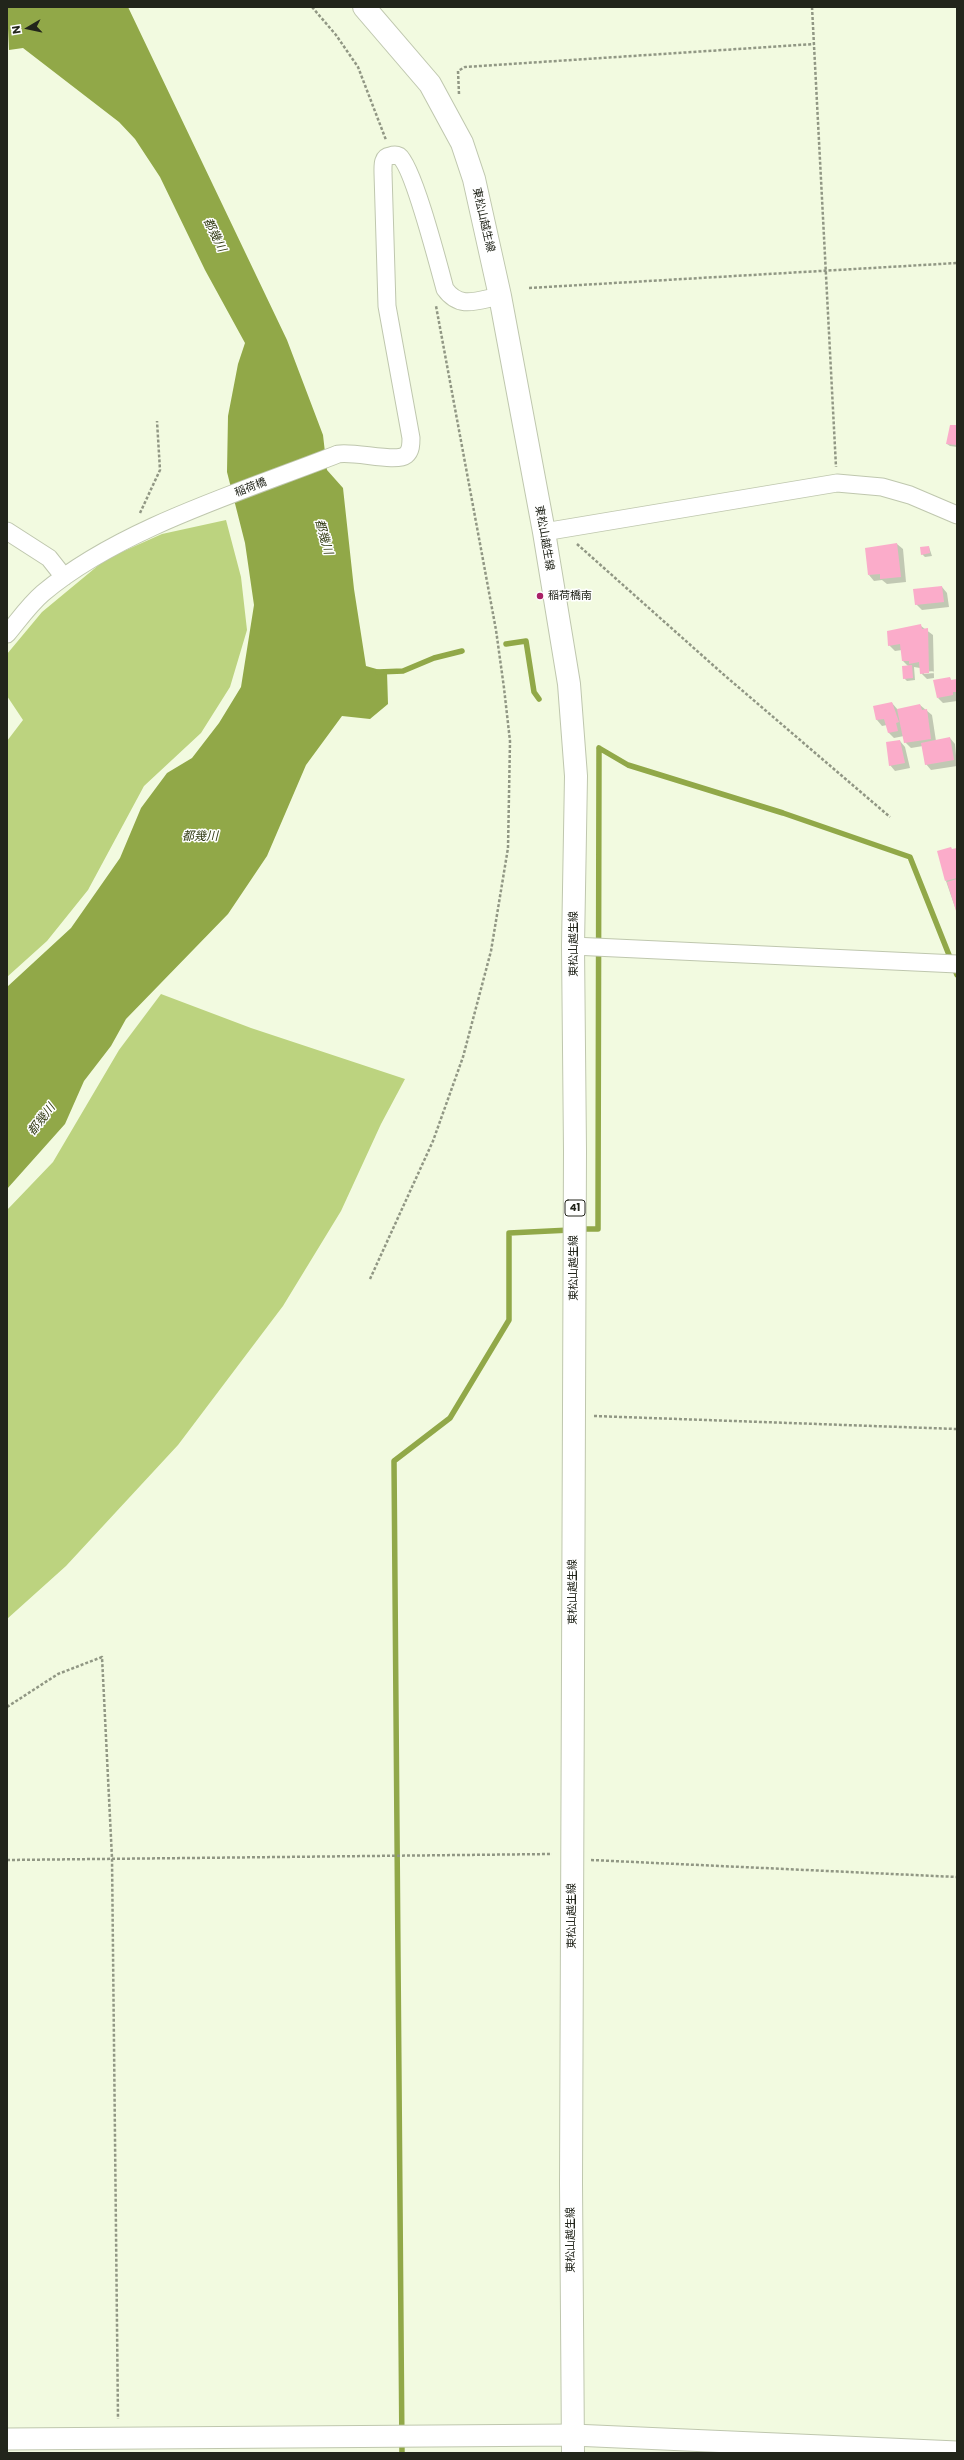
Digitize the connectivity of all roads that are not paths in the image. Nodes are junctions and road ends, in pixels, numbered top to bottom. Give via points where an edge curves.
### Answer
1 (364, 7) edge
2 (500, 296) junction
3 (957, 515) edge
4 (7, 531) edge
5 (544, 532) junction
6 (64, 577) junction
7 (7, 634) edge
8 (573, 946) junction
9 (957, 964) edge
10 (7, 2439) edge
11 (573, 2444) edge
12 (957, 2452) edge

1 - 2 main road, 東松山越生線 / 41 via 416,65 448,114 462,143 474,180
2 - 5 main road, 東松山越生線 / 41
2 - 6 street, 稲荷橋 via 463,302 451,297 446,289 418,195 402,160 392,155 384,160 387,306 409,425 411,446 405,456 399,458 362,453 338,454 164,522 95,557
3 - 5 street via 910,495 882,487 837,483
4 - 6 street via 49,558
5 - 8 main road, 東松山越生線 / 41 via 569,684 576,776
6 - 7 street, 稲荷橋 via 42,594
8 - 9 street
8 - 11 main road, 東松山越生線 / 41
10 - 11 street
11 - 12 street

